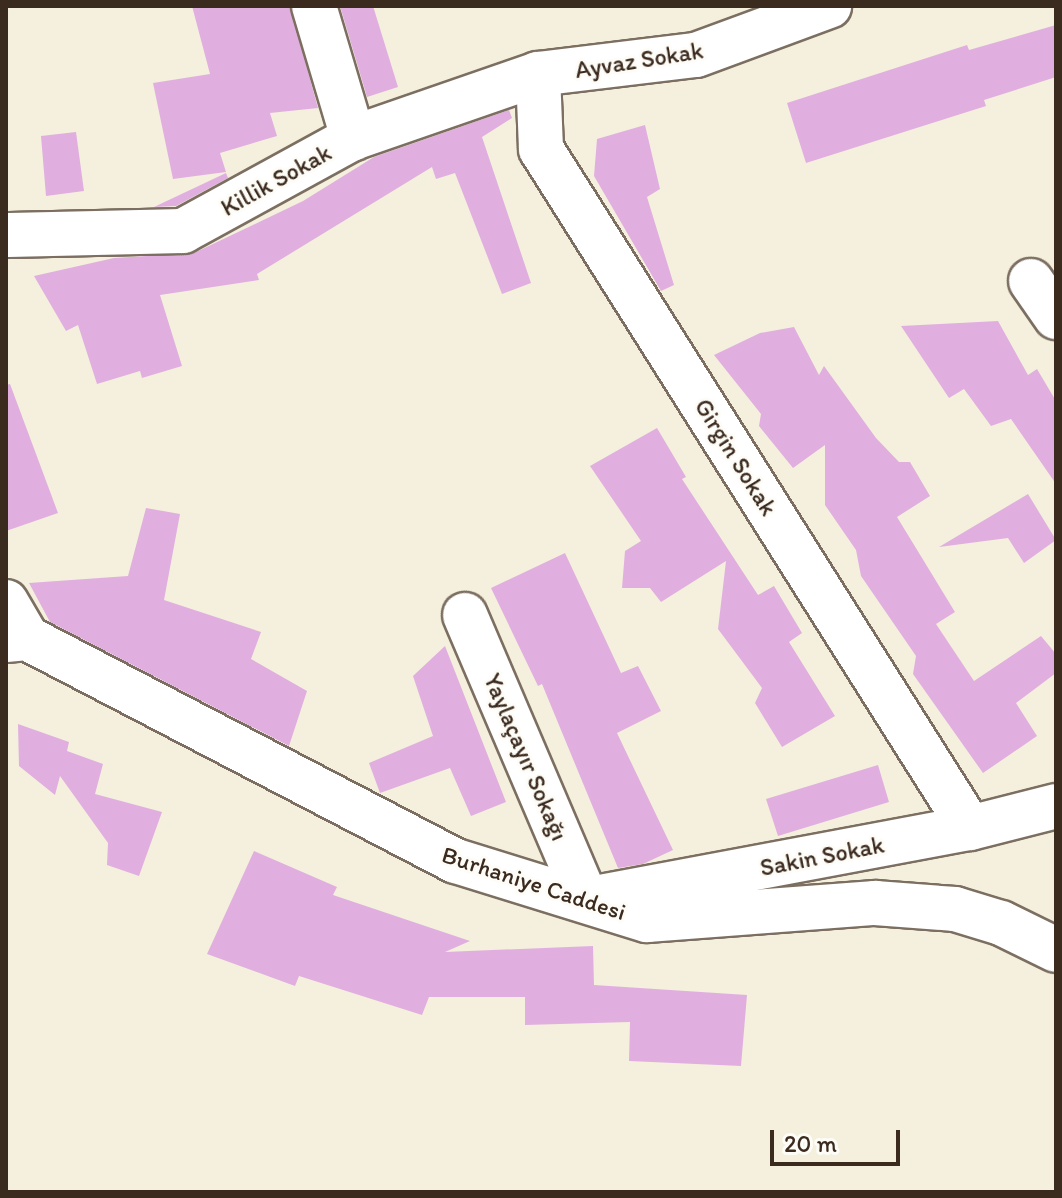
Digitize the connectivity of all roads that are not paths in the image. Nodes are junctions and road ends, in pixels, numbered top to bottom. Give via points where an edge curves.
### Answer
1 (314, 6) edge
2 (829, 6) edge
3 (538, 74) junction
4 (353, 138) junction
5 (6, 235) edge
6 (1031, 281) dead end
7 (1056, 317) edge
8 (465, 615) dead end
9 (13, 627) edge
10 (1056, 806) edge
11 (970, 828) junction
12 (586, 899) junction
13 (1056, 950) edge

1 - 4 street
2 - 3 street, Ayvaz Sokak via 696,55
3 - 4 street, Killik Sokak
3 - 11 street, Girgin Sokak via 541,149
4 - 5 street, Killik Sokak via 183,231
6 - 7 street
8 - 12 street, Yaylaçayır Sokağı
9 - 12 street, Burhaniye Caddesi via 456,861
10 - 11 street, Sakin Sokak
11 - 12 street, Sakin Sokak
12 - 13 street, Burhaniye Caddesi via 647,920 875,903 955,909 1001,923

